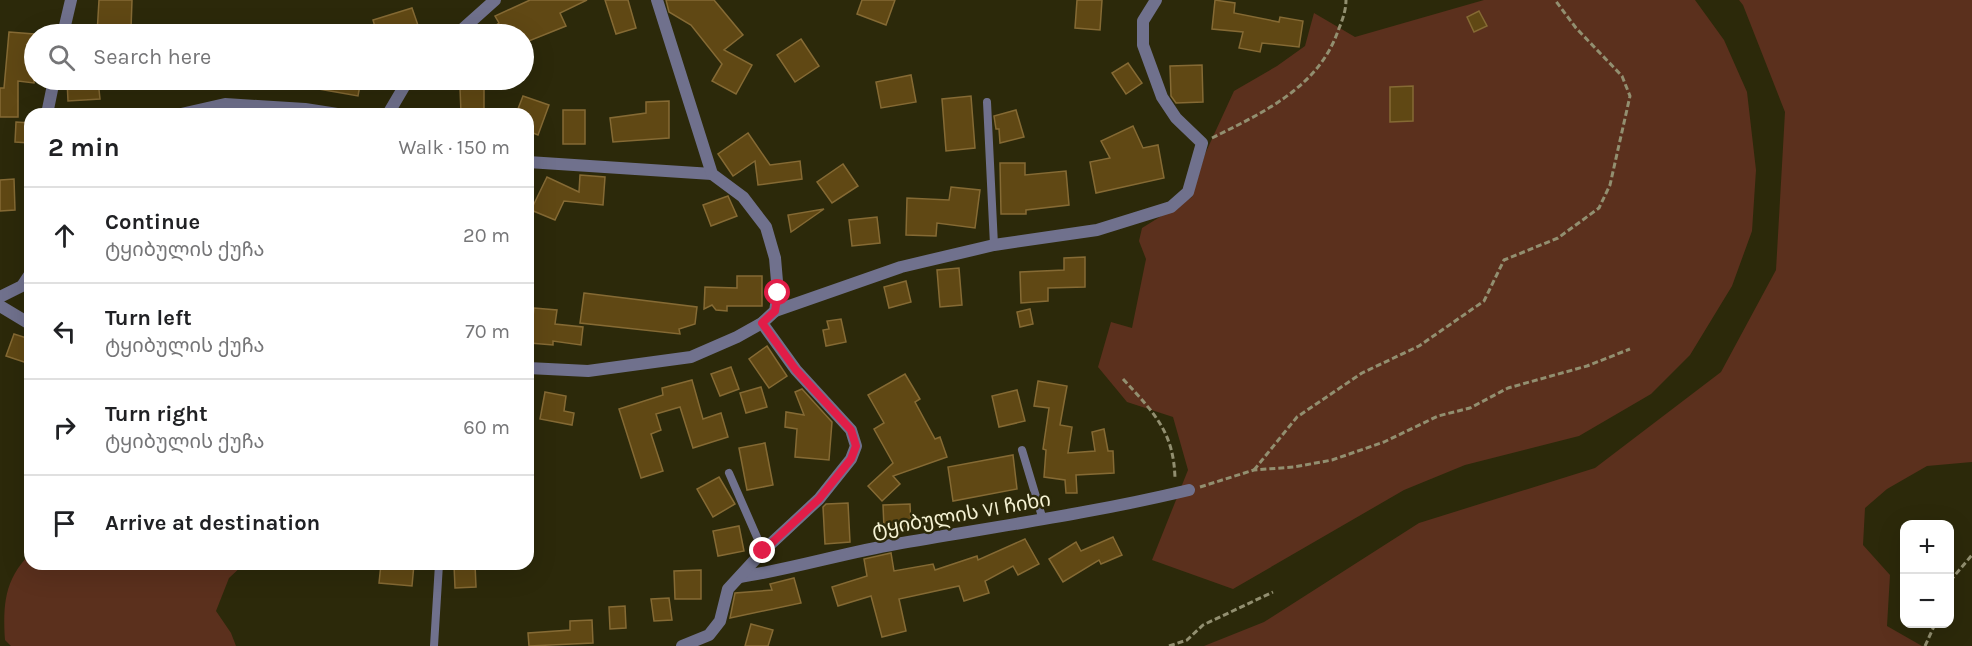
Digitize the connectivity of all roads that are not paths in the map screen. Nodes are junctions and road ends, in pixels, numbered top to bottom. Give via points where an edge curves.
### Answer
1 (70, 0) edge
2 (495, 0) edge
3 (657, 0) edge
4 (1156, 0) edge
5 (65, 24) edge
6 (468, 24) edge
7 (52, 90) edge
8 (402, 90) edge
9 (987, 102) dead end
10 (48, 108) edge
11 (208, 108) edge
12 (289, 108) edge
13 (392, 108) edge
14 (534, 162) edge
15 (712, 174) junction
16 (994, 245) junction
17 (24, 283) edge
18 (0, 297) edge
19 (0, 306) edge
20 (775, 311) junction
21 (24, 320) edge
22 (762, 323) junction
23 (534, 368) edge
24 (1022, 450) dead end
25 (729, 473) dead end
26 (1189, 490) road end
27 (1043, 520) junction
28 (763, 551) junction
29 (439, 570) edge
30 (740, 577) junction
31 (434, 646) edge
32 (682, 646) edge

1 - 5 street
2 - 6 street
3 - 15 street
4 - 16 street via 1143,21 1143,45 1162,97 1176,118 1202,143 1188,192 1171,207 1097,230
7 - 10 street
8 - 13 street
9 - 16 lane
11 - 12 street via 225,104
14 - 15 street
15 - 20 street via 743,197 766,227 775,258
16 - 20 street via 901,267
17 - 18 street
19 - 21 street
20 - 22 street
22 - 23 street via 691,357 588,371
22 - 28 street via 796,370 851,430 856,446 851,459 819,499
24 - 27 lane
25 - 28 lane
26 - 27 street, ტყიბულის VI ჩიხი
27 - 30 street, ტყიბულის VI ჩიხი via 835,555
28 - 30 street
29 - 31 lane
30 - 32 street via 728,589 720,621 709,635

